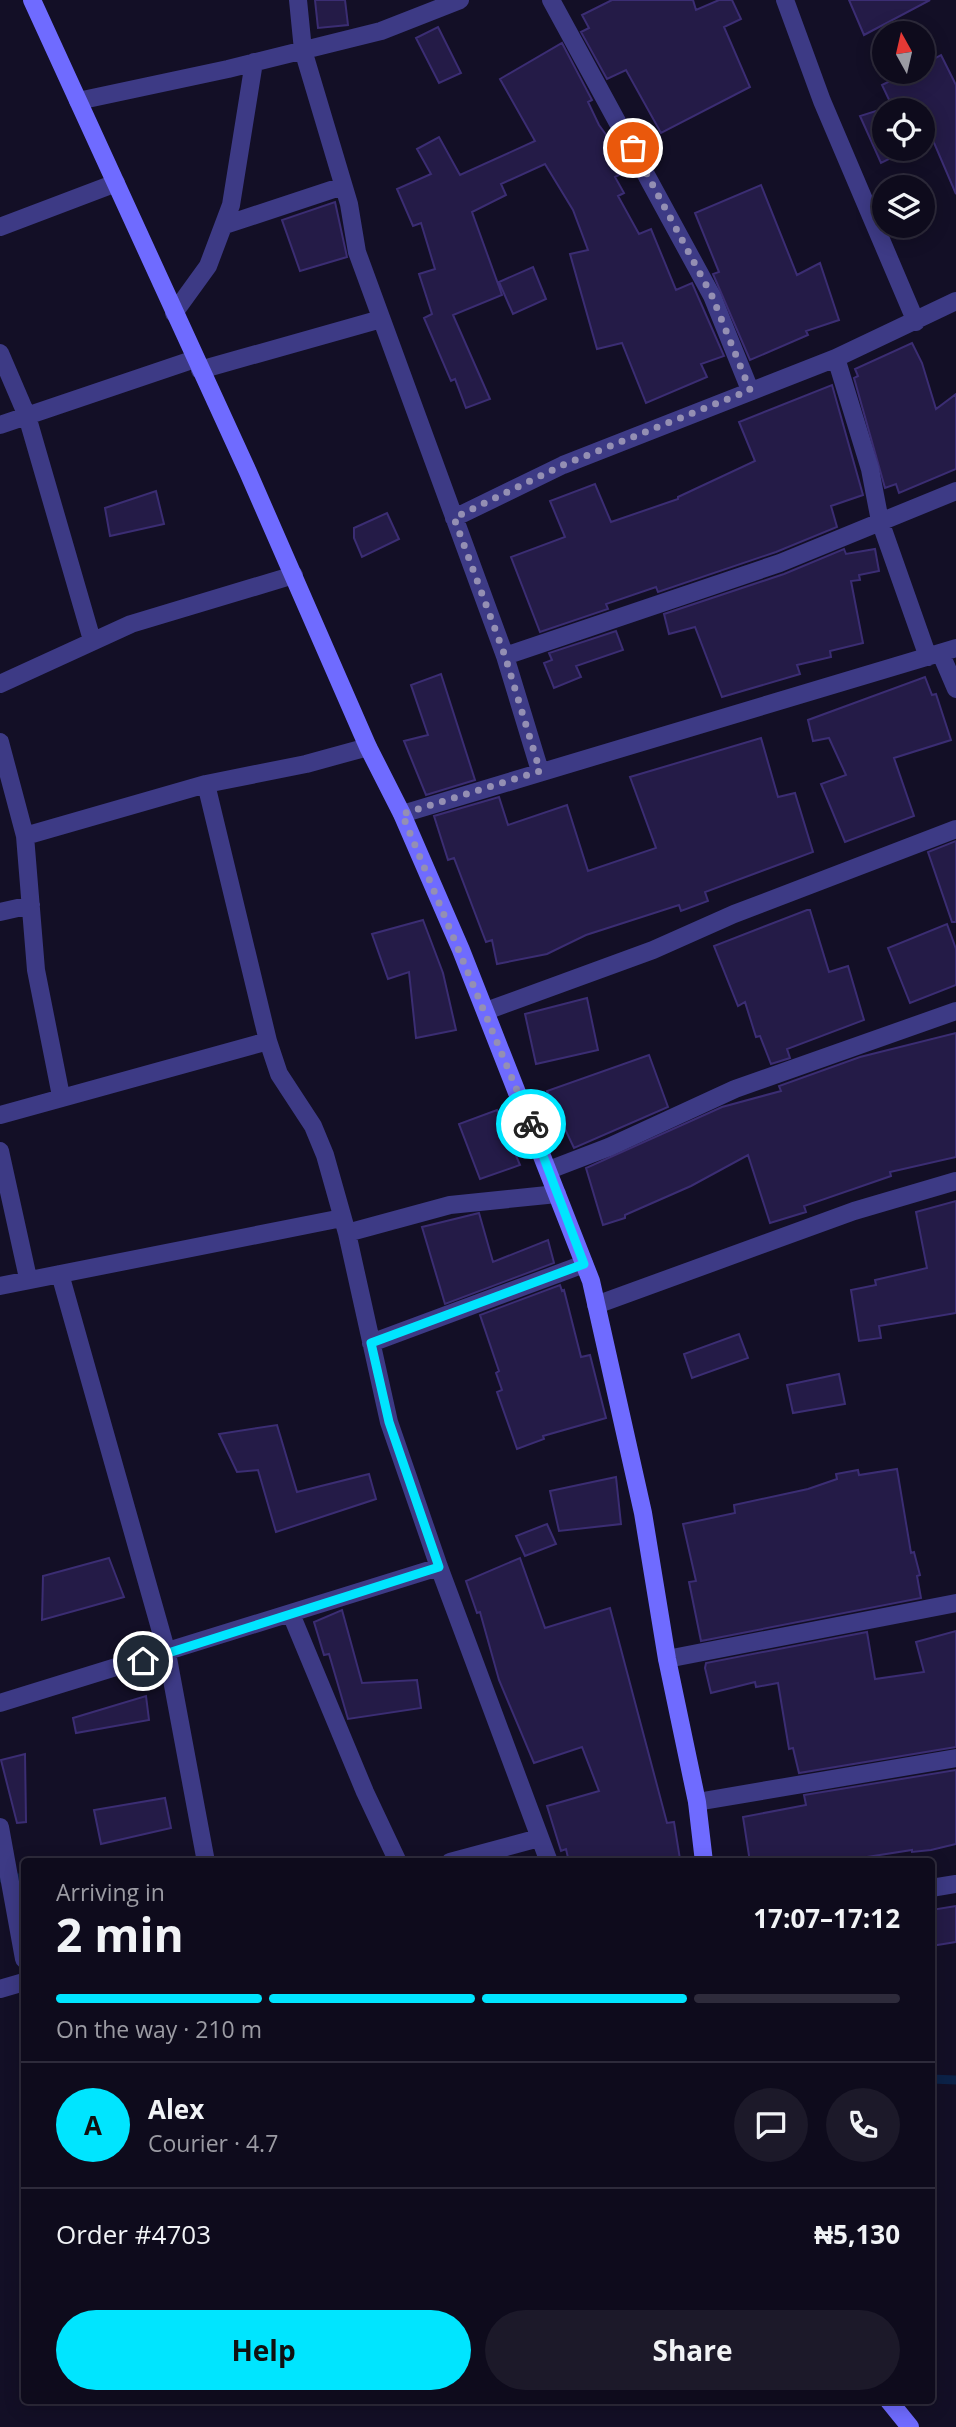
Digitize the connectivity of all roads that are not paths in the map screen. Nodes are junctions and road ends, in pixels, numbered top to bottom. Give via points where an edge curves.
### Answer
1 (32, 0) edge
2 (298, 0) edge
3 (460, 0) edge
4 (551, 0) edge
5 (785, 0) edge
6 (303, 50) junction
7 (254, 62) junction
8 (78, 101) junction
9 (116, 183) junction
10 (343, 186) junction
11 (225, 225) junction
12 (0, 227) edge
13 (956, 301) edge
14 (174, 313) junction
15 (381, 318) junction
16 (916, 322) junction
17 (0, 353) edge
18 (836, 358) junction
19 (198, 364) junction
20 (750, 390) junction
21 (27, 415) junction
22 (0, 425) edge
23 (956, 491) edge
24 (454, 518) junction
25 (880, 521) junction
26 (294, 575) junction
27 (92, 640) junction
28 (942, 653) edge
29 (505, 656) junction
30 (0, 684) edge
31 (956, 689) edge
32 (0, 742) edge
33 (368, 747) junction
34 (540, 771) junction
35 (206, 784) junction
36 (402, 814) junction
37 (956, 829) edge
38 (25, 836) junction
39 (30, 905) junction
40 (0, 912) edge
41 (486, 1011) junction
42 (956, 1011) edge
43 (268, 1041) junction
44 (61, 1096) junction
45 (0, 1115) edge
46 (0, 1151) edge
47 (549, 1170) junction
48 (956, 1181) edge
49 (557, 1194) junction
50 (345, 1225) junction
51 (584, 1264) junction
52 (60, 1273) junction
53 (29, 1278) junction
54 (0, 1286) edge
55 (596, 1304) junction
56 (371, 1343) junction
57 (439, 1567) junction
58 (956, 1603) edge
59 (291, 1614) junction
60 (167, 1653) junction
61 (667, 1659) junction
62 (0, 1703) edge
63 (956, 1758) edge
64 (697, 1802) junction
65 (0, 1827) edge
66 (539, 1838) junction
67 (205, 1858) edge
68 (396, 1858) edge
69 (465, 1858) edge
70 (546, 1858) edge
71 (704, 1858) edge
72 (956, 1884) edge
73 (935, 1887) edge
74 (21, 1944) edge
75 (21, 1983) edge
76 (0, 1989) edge
77 (891, 2404) edge
78 (910, 2427) edge

1 - 8 street
2 - 6 street
3 - 6 street via 381,31
4 - 20 street via 712,296
5 - 16 street via 822,101
6 - 7 street
6 - 10 street
7 - 8 street
7 - 11 street
8 - 9 street
9 - 12 street
9 - 14 street
10 - 11 street
10 - 15 street via 357,251
11 - 14 street via 208,266
13 - 16 street
14 - 19 street
15 - 19 street
15 - 24 street
16 - 18 street
17 - 21 street
18 - 20 street
18 - 25 street via 870,469
19 - 21 street
19 - 26 street
20 - 24 street via 563,465
21 - 22 street
21 - 27 street
23 - 25 street
24 - 29 street
25 - 28 street
25 - 29 street via 767,567
26 - 27 street
26 - 33 street
27 - 30 street
28 - 31 street
28 - 34 street
29 - 34 street
32 - 38 street
33 - 35 street
33 - 36 street
34 - 36 street
35 - 38 street
35 - 43 street
36 - 41 street
37 - 41 street
38 - 39 street
39 - 40 street
39 - 44 street via 36,970
41 - 47 street
42 - 47 street via 735,1089
43 - 44 street
43 - 50 street via 279,1074 326,1155
44 - 45 street
46 - 53 street
47 - 49 street
48 - 55 street via 854,1211
49 - 50 street via 450,1205
49 - 51 street
50 - 52 street
50 - 56 street
51 - 55 street
51 - 56 street
52 - 53 street
52 - 60 street
53 - 54 street
55 - 61 street via 643,1513
56 - 57 street via 389,1422
57 - 59 street
57 - 66 street
58 - 61 street
59 - 60 street
59 - 68 street
60 - 62 street
60 - 67 street
61 - 64 street
63 - 64 street
64 - 71 street
65 - 74 street
66 - 69 street
66 - 70 street
72 - 73 street
75 - 76 street
77 - 78 street

